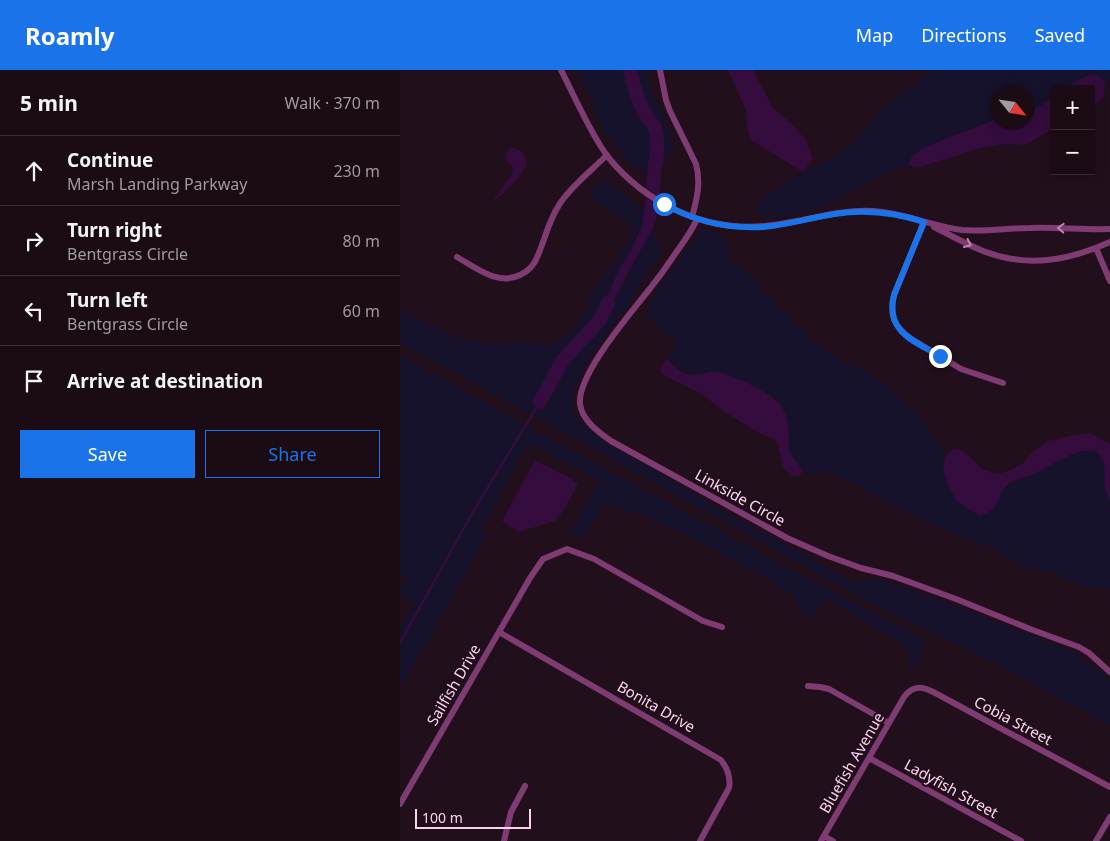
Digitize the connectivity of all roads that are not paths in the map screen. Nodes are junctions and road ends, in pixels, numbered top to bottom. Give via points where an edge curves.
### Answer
1 (561, 70) edge
2 (660, 70) edge
3 (608, 155) junction
4 (694, 218) junction
5 (924, 222) junction
6 (1110, 230) edge
7 (1110, 242) edge
8 (1096, 248) junction
9 (457, 257) dead end
10 (1110, 281) edge
11 (1003, 383) dead end
12 (722, 627) dead end
13 (499, 632) junction
14 (1110, 672) edge
15 (808, 686) dead end
16 (904, 697) joint
17 (890, 723) junction
18 (869, 758) junction
19 (525, 786) dead end
20 (1110, 788) edge
21 (400, 804) edge
22 (1110, 817) edge
23 (822, 838) edge
24 (504, 841) edge
25 (700, 841) edge
26 (833, 841) edge
27 (1022, 841) edge
28 (1096, 841) edge

1 - 3 street
2 - 4 street, Linkside Circle via 670,112 696,164 699,182
3 - 4 street via 620,171 642,189 678,212
3 - 9 street via 559,204 537,258 526,272 512,278 495,278
4 - 5 street via 741,227 873,211
4 - 14 street, Linkside Circle via 689,234 611,338 587,378 581,391 580,405 592,426 611,441 788,538 860,568 893,576 1079,647
6 -> 5 street via 1052,227 986,231
5 -> 8 street via 983,251 1016,260 1066,258
5 - 11 street via 894,295 892,304 897,326 910,338 961,369
7 - 8 street
8 - 10 street
12 - 13 street, Sailfish Drive via 703,620 594,559 567,549 542,559
13 - 21 street, Sailfish Drive
13 - 25 street, Bonita Drive via 721,760 728,771 729,788
15 - 17 street via 829,689
16 - 17 street, Bluefish Avenue
16 - 20 street, Cobia Street via 913,689 926,688
17 - 18 street, Bluefish Avenue
18 - 23 street, Bluefish Avenue
18 - 27 street, Ladyfish Street
19 - 24 street via 511,812
22 - 28 street
23 - 26 street

